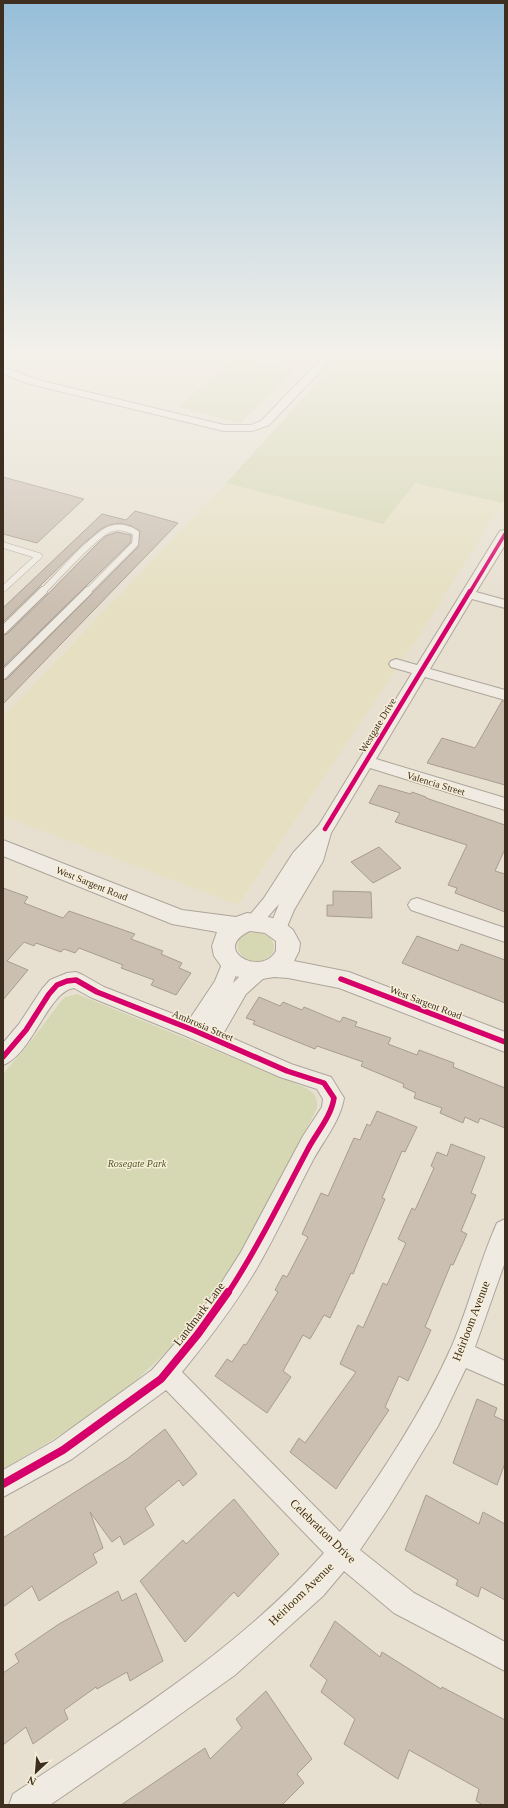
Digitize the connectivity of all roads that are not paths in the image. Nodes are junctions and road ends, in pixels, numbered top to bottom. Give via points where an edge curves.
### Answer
1 (505, 534) edge
2 (3, 546) edge
3 (3, 589) edge
4 (468, 594) junction
5 (505, 604) edge
6 (3, 630) edge
7 (396, 664) dead end
8 (421, 671) junction
9 (3, 675) edge
10 (505, 695) edge
11 (366, 761) junction
12 (505, 804) edge
13 (324, 829) junction
14 (3, 848) edge
15 (417, 905) dead end
16 (180, 918) junction
17 (244, 924) junction
18 (505, 935) edge
19 (283, 936) junction
20 (227, 955) junction
21 (266, 970) junction
22 (341, 979) junction
23 (193, 1030) junction
24 (210, 1038) junction
25 (505, 1042) edge
26 (3, 1057) edge
27 (330, 1090) joint
28 (505, 1230) edge
29 (461, 1353) junction
30 (166, 1373) junction
31 (505, 1373) edge
32 (3, 1484) edge
33 (342, 1553) junction
34 (505, 1657) edge
35 (24, 1805) edge

1 - 4 street, Westgate Drive
2 - 3 lane via 39,556
4 - 5 street
4 - 8 street, Westgate Drive
6 - 9 lane via 102,533 110,528 120,527 136,533 135,544
7 - 8 street
8 - 10 street
8 - 11 street, Westgate Drive
11 - 12 street, Valencia Street
11 - 13 street, Westgate Drive
13 - 17 street, Westgate Drive via 299,857 270,903
13 - 19 street, Westgate Drive via 314,861 285,909
14 - 16 street, West Sargent Road
15 - 18 street
16 - 17 street, West Sargent Road
16 - 20 street, West Sargent Road
17 - 19 street via 262,922
17 - 20 street via 229,932 224,939
19 - 21 street via 288,950 285,957 280,963
19 - 22 street, West Sargent Road
20 - 21 street via 248,971
20 - 23 street via 223,984
21 - 22 street, West Sargent Road via 288,969
21 - 24 street via 239,989
22 - 25 street, West Sargent Road
23 - 24 street, Ambrosia Street
23 - 26 street, Ambrosia Street via 97,992 76,980 67,981 57,985 49,994 26,1030
24 - 27 street, Ambrosia Street via 287,1071 317,1080
27 - 30 street, Landmark Lane via 334,1098 332,1109 249,1260 198,1334
28 - 29 street, Heirloom Avenue
29 - 31 street
29 - 33 street, Heirloom Avenue via 418,1437
30 - 32 street, Landmark Lane via 63,1450
30 - 33 street, Celebration Drive
33 - 34 street, Celebration Drive via 404,1603
33 - 35 street, Heirloom Avenue via 313,1586 225,1665

